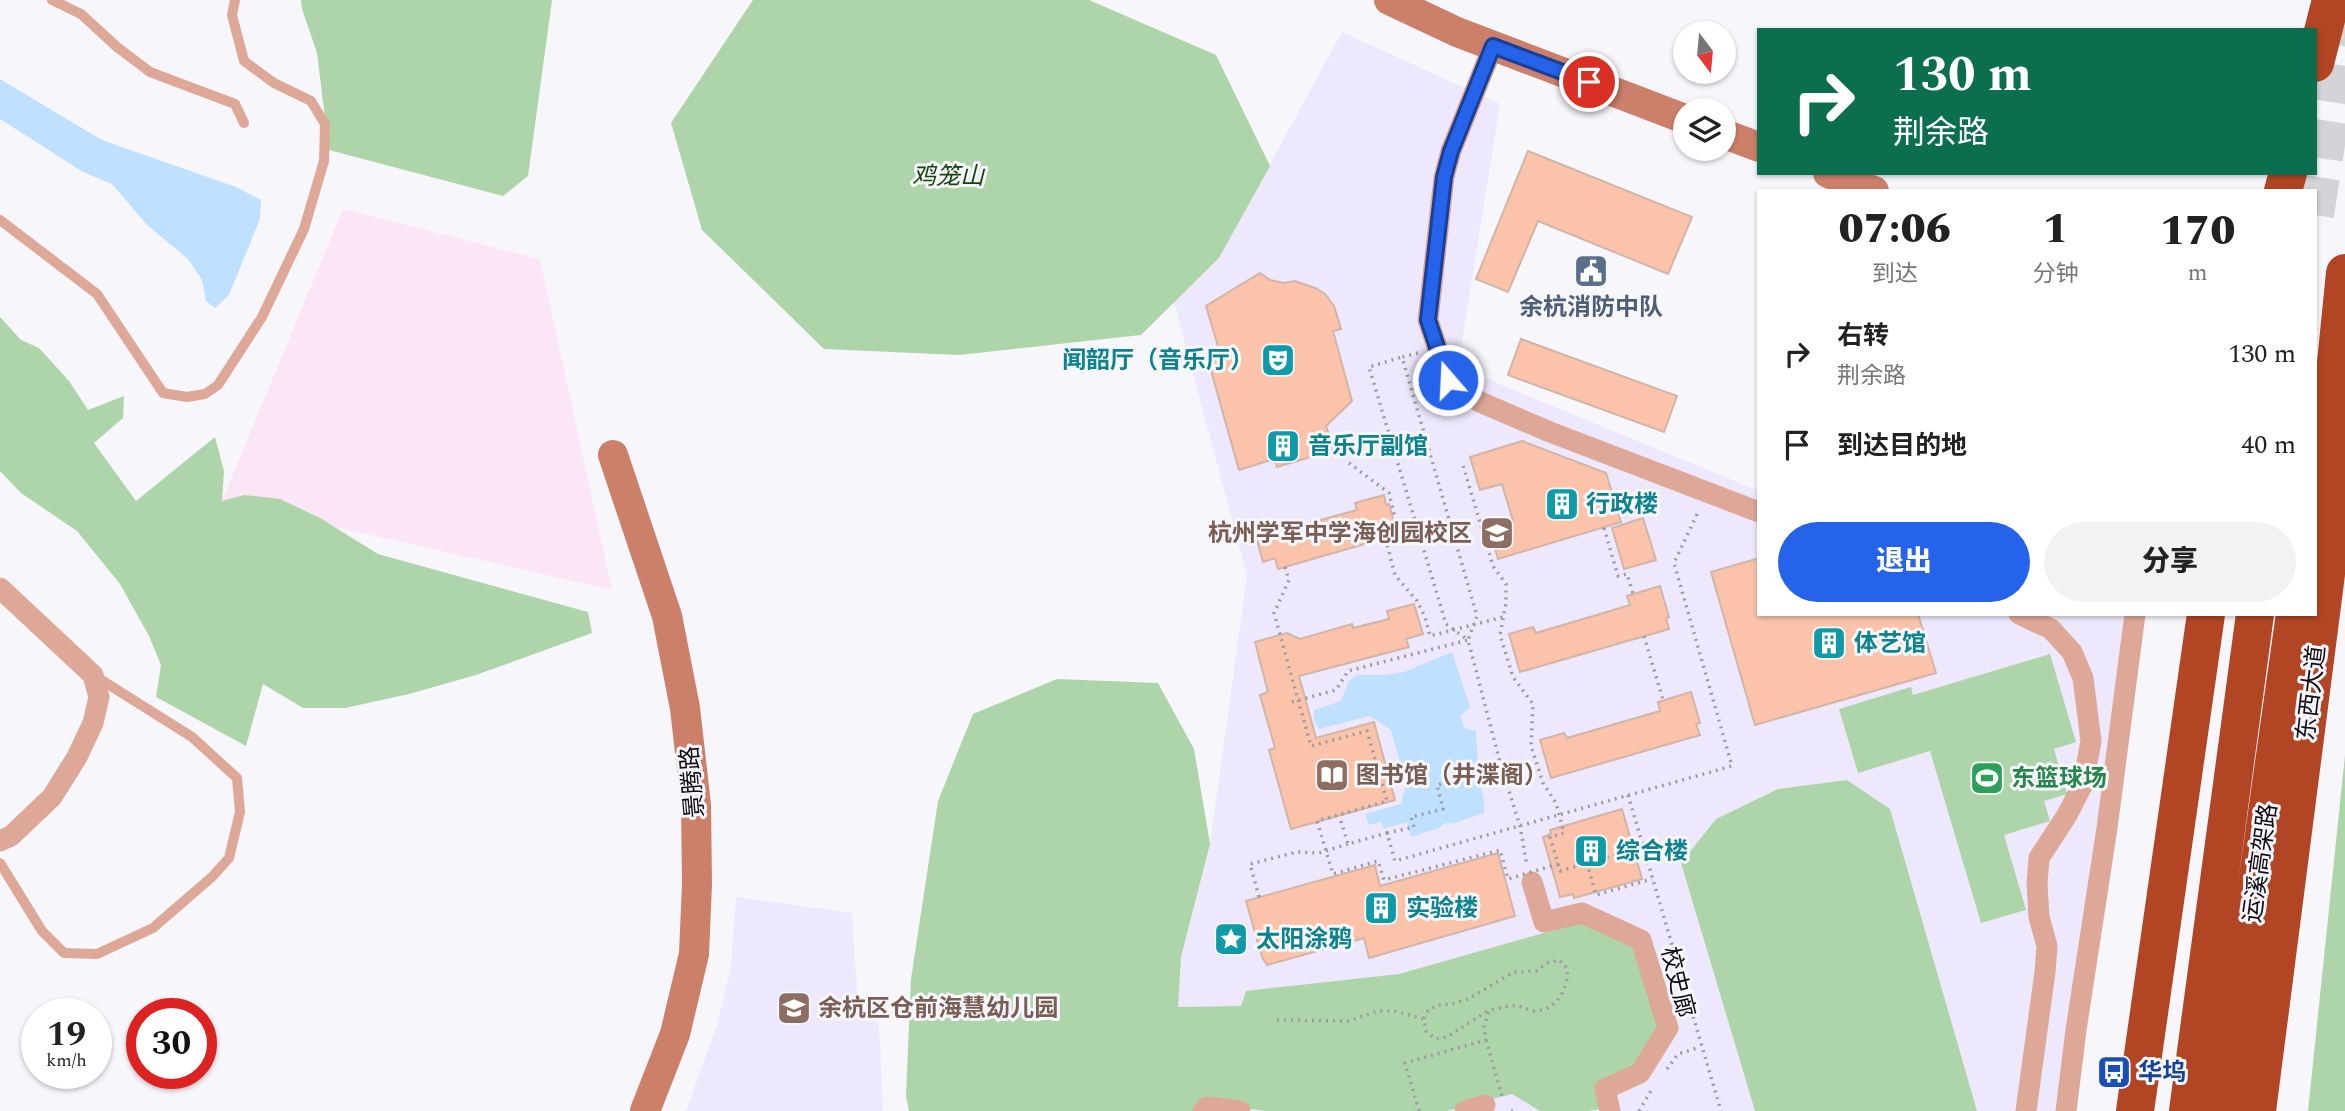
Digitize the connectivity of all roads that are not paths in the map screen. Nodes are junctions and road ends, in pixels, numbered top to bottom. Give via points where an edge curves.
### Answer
1 (52, 0) edge
2 (235, 0) edge
3 (1389, 0) edge
4 (2331, 0) edge
5 (1493, 46) junction
6 (2317, 55) edge
7 (1673, 114) edge
8 (244, 123) dead end
9 (1736, 138) edge
10 (1757, 146) edge
11 (1833, 175) edge
12 (1869, 189) edge
13 (0, 220) edge
14 (2345, 273) edge
15 (2331, 383) edge
16 (613, 455) dead end
17 (1757, 512) edge
18 (0, 588) edge
19 (2022, 616) edge
20 (2135, 616) edge
21 (2206, 616) edge
22 (2255, 616) edge
23 (2295, 616) edge
24 (93, 675) junction
25 (0, 841) edge
26 (0, 863) edge
27 (1532, 882) road end
28 (645, 1111) edge
29 (1203, 1111) edge
30 (1240, 1111) edge
31 (1610, 1111) edge
32 (2026, 1111) edge
33 (2066, 1111) edge
34 (2135, 1111) edge
35 (2189, 1111) edge
36 (2225, 1111) edge
37 (2257, 1111) edge

1 - 8 lane via 81,15 150,72 235,104
2 - 13 lane via 232,15 244,61 274,83 312,101 325,124 324,161 304,229 262,317 218,385 205,394 187,397 163,393 96,294
3 - 5 street
4 - 6 highway
5 - 7 street
5 - 17 street via 1444,177 1428,320 1448,380 1480,402 1550,432
9 - 10 street
11 - 12 street
14 - 15 highway, 东西大道
15 - 37 highway, 东西大道 via 2326,574
16 - 28 street, 景腾路 via 667,616 685,708 696,805 694,954 675,1034
18 - 24 street
19 - 32 street via 2051,629 2071,652 2083,678 2091,741 2083,784 2039,858 2039,917 2047,946
20 - 33 street
21 - 34 highway
22 - 35 highway, 运溪高架路
23 - 36 highway, 运溪高架路
24 - 25 street via 99,697 77,757 52,797
24 - 26 lane via 192,737 237,778 240,812 229,858 153,928 97,954 64,953 42,930
27 - 31 street, 校史廊 via 1544,922 1582,913 1640,940 1668,1028 1640,1073 1605,1089
29 - 30 street via 1207,1107

